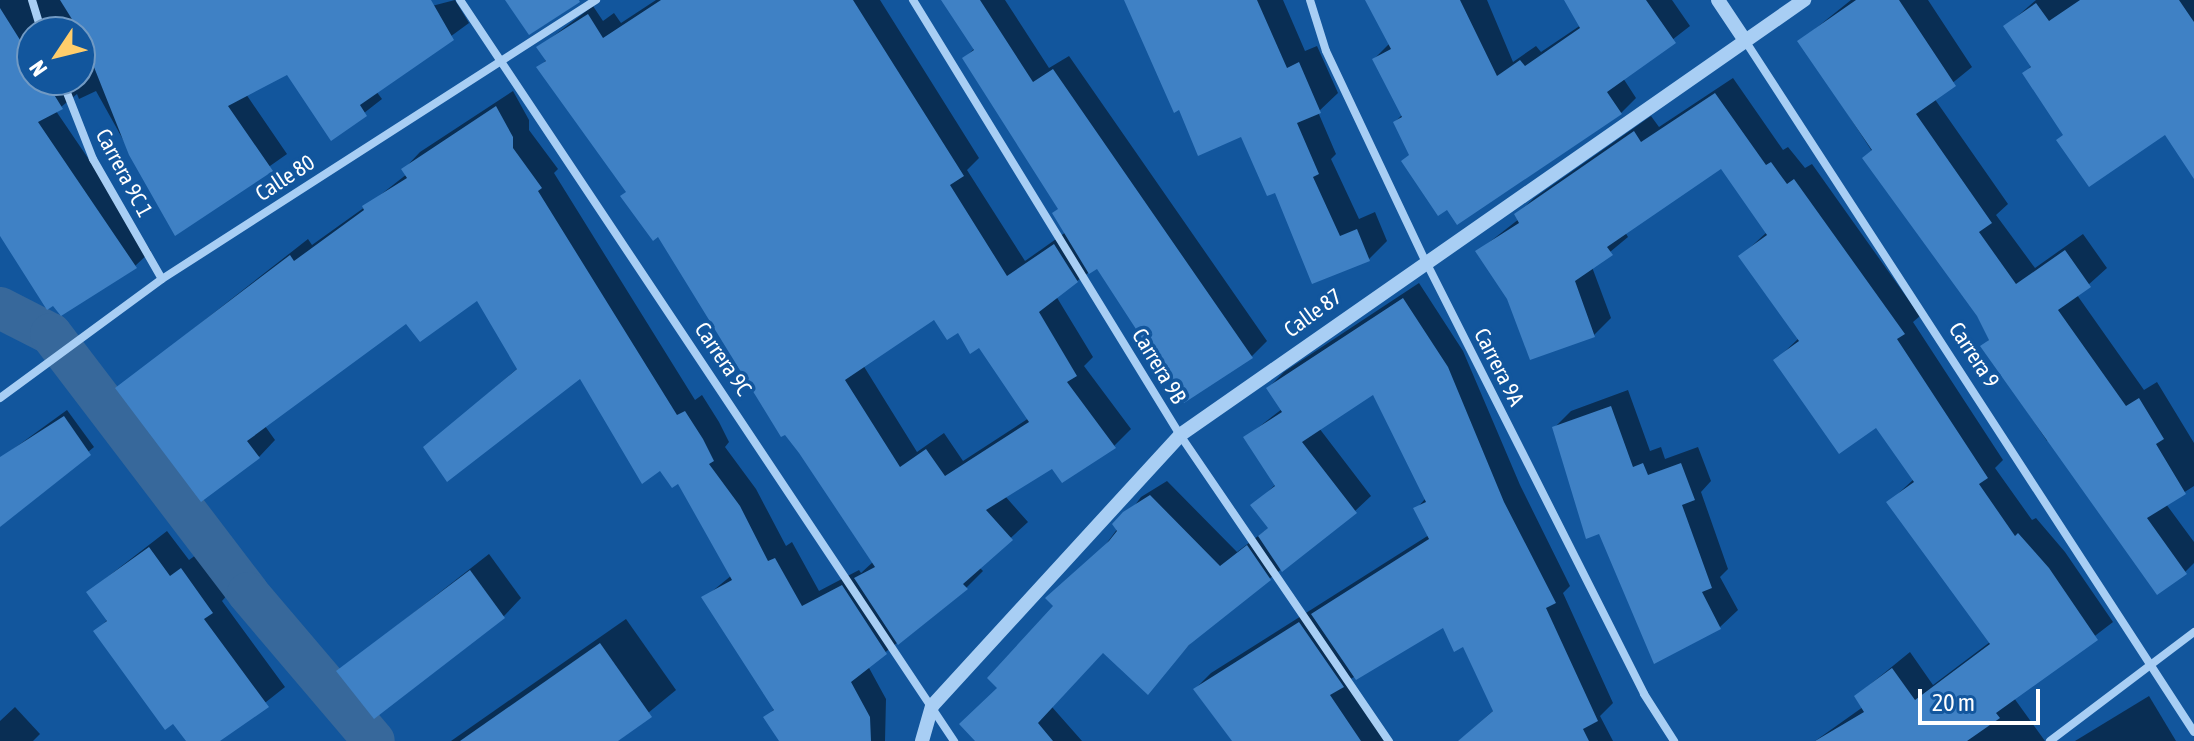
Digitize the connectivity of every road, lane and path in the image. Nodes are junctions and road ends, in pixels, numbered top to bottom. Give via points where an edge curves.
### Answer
1 (460, 0) edge
2 (596, 0) edge
3 (913, 0) edge
4 (1310, 0) edge
5 (1718, 0) edge
6 (1804, 0) edge
7 (1744, 39) junction
8 (502, 59) junction
9 (68, 96) edge
10 (1425, 260) junction
11 (162, 279) junction
12 (0, 398) edge
13 (1180, 435) junction
14 (2194, 632) edge
15 (2150, 669) junction
16 (932, 706) junction
17 (2194, 732) edge
18 (922, 741) edge
19 (954, 741) edge
20 (1389, 741) edge
21 (1674, 741) edge
22 (2050, 741) edge

1 - 8 street, Carrera 9C
2 - 8 street, Calle 80
3 - 13 street, Carrera 9B
4 - 10 street, Carrera 9A via 1326,51
5 - 7 street, Carrera 9
6 - 7 street, Calle 87
7 - 10 street, Calle 87
7 - 15 street, Carrera 9
8 - 11 street, Calle 80
8 - 16 street, Carrera 9C
9 - 11 street, Carrera 9C 1 via 93,159
10 - 13 street, Calle 87
10 - 21 street, Carrera 9A via 1644,694
11 - 12 street, Calle 80
13 - 16 street, Calle 87
13 - 20 street, Carrera 9B
14 - 15 street
15 - 17 street, Carrera 9
15 - 22 street
16 - 18 street, Calle 87
16 - 19 street, Carrera 9C

